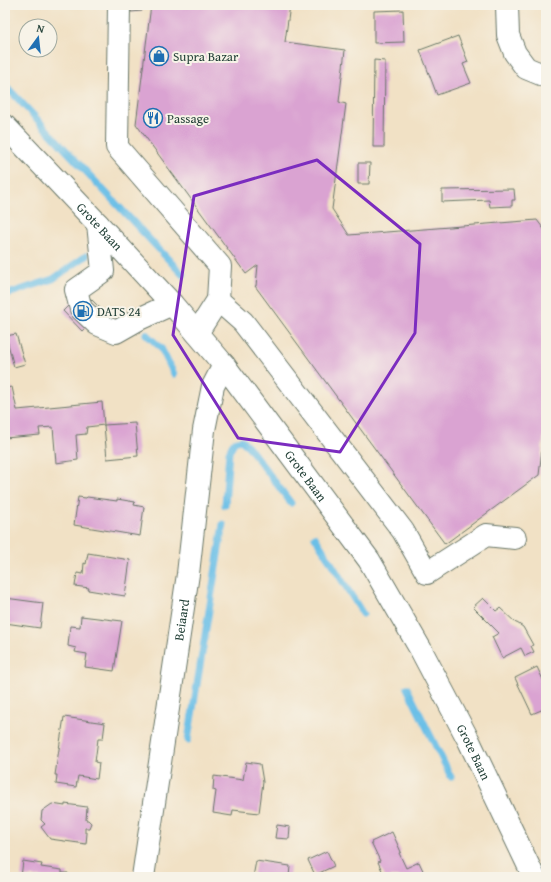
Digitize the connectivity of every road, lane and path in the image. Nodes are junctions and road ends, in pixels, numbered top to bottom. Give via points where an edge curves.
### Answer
1 (119, 5) edge
2 (507, 5) edge
3 (546, 76) edge
4 (5, 126) edge
5 (98, 224) junction
6 (218, 300) junction
7 (172, 304) junction
8 (197, 333) junction
9 (224, 364) junction
10 (515, 538) dead end
11 (143, 877) edge
12 (534, 877) edge

1 - 6 main road via 117,147 220,266
2 - 3 main road via 508,35 515,54 526,68
4 - 5 main road, Grote Baan
5 - 7 main road, Grote Baan
5 - 7 main road via 103,271 76,290 81,309 97,324 116,332
6 - 8 main road
6 - 10 main road via 244,322 403,531 427,573 486,535
7 - 8 main road, Grote Baan
8 - 9 main road, Grote Baan
9 - 11 main road, Beiaard via 213,386 204,430 188,574
9 - 12 main road, Grote Baan via 369,560 469,741

